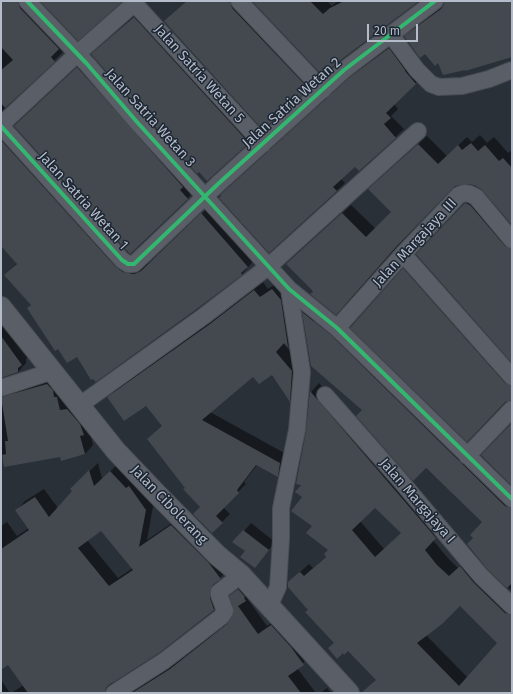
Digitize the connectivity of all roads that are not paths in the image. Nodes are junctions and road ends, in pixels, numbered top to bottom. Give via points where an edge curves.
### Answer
1 (27, 1) edge
2 (239, 1) edge
3 (435, 1) edge
4 (136, 2) edge
5 (391, 35) junction
6 (78, 54) junction
7 (512, 70) edge
8 (323, 90) junction
9 (1, 126) edge
10 (418, 131) dead end
11 (263, 144) junction
12 (206, 196) junction
13 (512, 240) edge
14 (403, 254) junction
15 (269, 266) junction
16 (290, 289) junction
17 (1, 307) edge
18 (337, 328) junction
19 (53, 371) junction
20 (512, 376) edge
21 (1, 388) edge
22 (324, 395) dead end
23 (80, 405) junction
24 (512, 409) edge
25 (467, 456) junction
26 (512, 499) edge
27 (240, 575) junction
28 (267, 604) junction
29 (512, 606) edge
30 (114, 693) edge
31 (349, 693) edge

1 - 6 street, Jalan Satria Wetan 3
2 - 8 street
3 - 5 street, Jalan Satria Wetan 2
4 - 6 street
4 - 11 street, Jalan Satria Wetan 5
5 - 7 street via 417,70 431,84 439,87 462,86
5 - 8 street, Jalan Satria Wetan 2 via 344,70
6 - 9 street
6 - 12 street, Jalan Satria Wetan 3
8 - 11 street, Jalan Satria Wetan 2
9 - 12 street, Jalan Satria Wetan 1 via 128,264 138,261
10 - 15 street
11 - 12 street, Jalan Satria Wetan 2
12 - 15 street, Jalan Satria Wetan 3
13 - 14 street, Jalan Margajaya III via 476,197 464,193 456,198
14 - 18 street, Jalan Margajaya III
14 - 20 street
15 - 16 street, Jalan Satria Wetan 3
15 - 23 street
16 - 18 street, Jalan Satria Wetan 3
16 - 28 street via 302,372 297,430 281,508 278,588
17 - 19 street, Jalan Cibolerang
18 - 25 street, Jalan Satria Wetan 3
19 - 21 street
19 - 23 street, Jalan Cibolerang
22 - 29 street, Jalan Margajaya I via 481,576
23 - 27 street, Jalan Cibolerang via 116,451 217,555
24 - 25 street
25 - 26 street, Jalan Satria Wetan 3
27 - 28 street, Jalan Cibolerang
27 - 30 street via 219,592 225,610 221,617 164,661
28 - 31 street, Jalan Cibolerang

